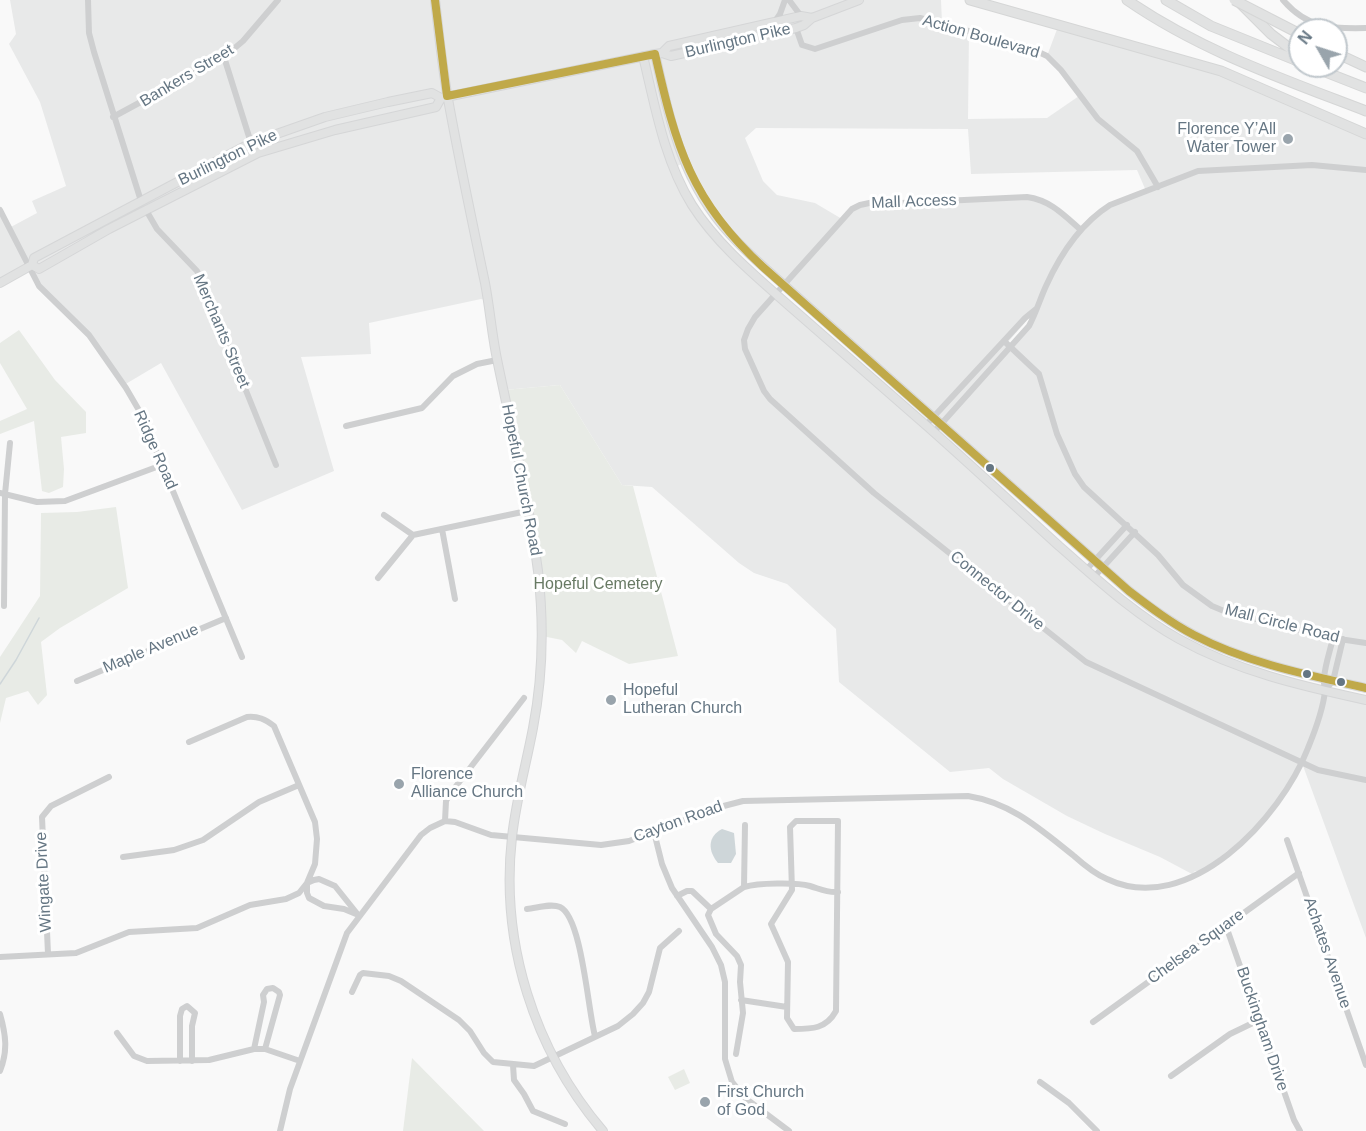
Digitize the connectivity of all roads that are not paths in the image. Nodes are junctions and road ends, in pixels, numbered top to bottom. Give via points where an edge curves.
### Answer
1 (88, 0) edge
2 (278, 0) edge
3 (435, 0) edge
4 (787, 0) edge
5 (859, 0) edge
6 (970, 0) edge
7 (1127, 0) edge
8 (1166, 0) edge
9 (1236, 0) edge
10 (1283, 0) edge
11 (801, 16) junction
12 (812, 18) junction
13 (774, 23) junction
14 (796, 28) junction
15 (1288, 28) edge
16 (1366, 28) edge
17 (1288, 46) edge
18 (659, 53) junction
19 (643, 56) junction
20 (224, 57) junction
21 (1288, 57) edge
22 (1348, 59) edge
23 (1366, 67) edge
24 (1341, 78) edge
25 (1366, 88) edge
26 (444, 97) junction
27 (1366, 111) edge
28 (113, 117) junction
29 (1366, 134) edge
30 (250, 143) junction
31 (1366, 170) edge
32 (1158, 187) junction
33 (141, 201) junction
34 (0, 210) edge
35 (146, 210) junction
36 (1081, 230) junction
37 (30, 266) junction
38 (0, 282) edge
39 (784, 285) junction
40 (776, 294) junction
41 (1039, 307) junction
42 (1004, 341) junction
43 (1011, 347) junction
44 (497, 360) junction
45 (934, 417) junction
46 (942, 424) junction
47 (926, 425) junction
48 (346, 426) dead end
49 (934, 432) junction
50 (10, 443) dead end
51 (162, 465) junction
52 (276, 465) dead end
53 (2, 493) edge
54 (527, 511) junction
55 (384, 514) dead end
56 (1127, 525) junction
57 (442, 529) junction
58 (1135, 532) junction
59 (413, 535) junction
60 (1095, 561) junction
61 (1102, 568) junction
62 (1086, 570) junction
63 (1094, 577) junction
64 (378, 578) dead end
65 (455, 599) dead end
66 (4, 606) dead end
67 (226, 618) junction
68 (1333, 638) junction
69 (1342, 639) junction
70 (1366, 643) edge
71 (242, 657) dead end
72 (1323, 678) junction
73 (77, 681) dead end
74 (1333, 681) junction
75 (1366, 688) edge
76 (1325, 690) junction
77 (524, 698) dead end
78 (1366, 700) edge
79 (189, 742) dead end
80 (1302, 763) junction
81 (109, 777) dead end
82 (1366, 780) edge
83 (299, 785) junction
84 (445, 821) junction
85 (745, 825) dead end
86 (654, 832) junction
87 (512, 837) junction
88 (1287, 840) dead end
89 (123, 857) dead end
90 (1299, 873) junction
91 (308, 883) junction
92 (791, 885) junction
93 (744, 887) junction
94 (838, 892) junction
95 (677, 896) junction
96 (527, 909) dead end
97 (711, 909) junction
98 (359, 916) junction
99 (1226, 926) junction
100 (679, 931) dead end
101 (48, 954) junction
102 (0, 957) edge
103 (352, 992) dead end
104 (741, 1000) junction
105 (787, 1007) junction
106 (0, 1014) edge
107 (1259, 1020) junction
108 (1094, 1022) dead end
109 (117, 1033) dead end
110 (595, 1036) junction
111 (254, 1049) junction
112 (265, 1049) junction
113 (736, 1054) dead end
114 (553, 1058) junction
115 (180, 1061) junction
116 (192, 1061) junction
117 (300, 1061) junction
118 (513, 1065) junction
119 (1366, 1065) edge
120 (1, 1068) edge
121 (1171, 1076) dead end
122 (1040, 1082) dead end
123 (565, 1124) dead end
124 (280, 1131) edge
125 (603, 1131) edge
126 (789, 1131) edge
127 (1097, 1131) edge
128 (1300, 1131) edge

1 - 28 street via 91,40
2 - 20 street, Bankers Street
3 - 26 main road, Hopeful Church Road
4 - 11 street
4 - 13 street
5 - 12 main road, Burlington Pike
6 - 29 highway via 1221,71
7 - 27 highway via 1210,49
8 - 21 highway via 1211,26
9 - 15 highway, bridge
9 - 17 highway
10 - 16 street via 1319,25
11 - 12 main road, Burlington Pike
11 - 13 main road, Burlington Pike
12 - 14 main road, Burlington Pike
13 - 18 main road, Burlington Pike via 669,46
14 - 18 main road, Burlington Pike via 671,56
14 - 32 street, Action Boulevard via 802,45 814,49 902,20 920,18 1028,47 1053,61 1098,119 1137,151
18 - 19 main road, Burlington Pike
18 - 39 main road via 678,144 694,185 730,235
19 - 26 main road, Burlington Pike
19 - 40 main road via 669,155 691,204 725,246
20 - 28 street, Bankers Street
20 - 30 street
22 - 23 highway
24 - 25 highway
26 - 30 main road, Burlington Pike via 432,93 388,102 325,117
26 - 35 main road, Burlington Pike via 436,107 334,130 258,153
26 - 44 main road, Hopeful Church Road
28 - 33 street
30 - 33 main road, Burlington Pike
31 - 32 street via 1312,165 1198,171
32 - 36 street via 1110,205
33 - 37 main road, Burlington Pike via 34,258
34 - 37 street, Ridge Road
35 - 37 main road, Burlington Pike via 39,268
35 - 52 street, Merchants Street via 157,229 197,271
36 - 39 street, Mall Access via 1054,207 1027,197 864,203 842,219
36 - 41 street via 1056,265
37 - 38 main road, Burlington Pike
37 - 51 street, Ridge Road via 46,294 82,327 126,388
39 - 40 street, Mall Access
39 - 45 main road
40 - 47 main road
40 - 80 street, Connector Drive via 755,317 744,340 764,391 866,486 1086,662
41 - 42 street
41 - 43 street
42 - 43 street, Mall Circle Road
42 - 45 street
43 - 46 street
43 - 56 street, Mall Circle Road via 1039,374 1075,474 1094,498
44 - 48 street via 477,364 453,376 422,408
44 - 54 main road, Hopeful Church Road
45 - 46 main road
45 - 47 street
46 - 49 street
46 - 60 main road
47 - 49 main road
49 - 62 main road
50 - 53 street
51 - 53 street via 65,501 38,502
51 - 67 street, Ridge Road
53 - 66 street
54 - 57 street
54 - 87 main road, Hopeful Church Road via 539,583 542,636 535,718
55 - 59 street
56 - 58 street, Mall Circle Road
56 - 60 street
57 - 59 street
57 - 65 street
58 - 61 street
58 - 68 street, Mall Circle Road via 1183,585 1212,606
59 - 64 street
60 - 61 main road
60 - 62 street
61 - 63 street
61 - 72 main road via 1157,613 1206,641 1267,664
62 - 63 main road
63 - 76 main road via 1152,623 1200,650 1257,673
67 - 71 street, Ridge Road
67 - 73 street, Maple Avenue
68 - 69 street, Mall Circle Road
68 - 72 street
69 - 70 street, Mall Circle Road
69 - 74 street
72 - 74 main road
72 - 76 street
74 - 75 main road
74 - 76 street
76 - 78 main road
76 - 80 street, Cayton Road
77 - 84 street via 450,794
79 - 83 street via 247,717 267,720 277,732
80 - 82 street, Connector Drive
80 - 86 street, Cayton Road via 1283,797 1246,838 1192,878 1160,888 1126,886 1105,878 1016,812 968,795 743,801
81 - 101 street, Wingate Drive via 51,806 42,817
83 - 89 street via 260,802 203,840 174,850
83 - 91 street via 315,822 317,839 315,864
84 - 87 street, Cayton Road via 490,835
84 - 98 street via 421,835
85 - 93 street
86 - 87 street, Cayton Road via 601,845
86 - 95 street via 662,864
87 - 114 main road, Hopeful Church Road via 510,896 516,949 531,1008
88 - 90 street, Achates Avenue
90 - 99 street, Chelsea Square
90 - 119 street, Achates Avenue
91 - 98 street via 319,879 335,886
91 - 98 street via 307,894 316,902
91 - 101 street via 286,899 250,905 197,928 129,932 76,952
92 - 93 street
92 - 94 street
92 - 94 street via 790,827 796,821 838,821
92 - 105 street via 790,895 771,924 788,962
93 - 97 street
94 - 105 street via 836,1011 817,1029 794,1029 787,1018
95 - 97 street via 692,891
95 - 126 street via 721,965 725,982 725,1059 732,1082 745,1098
96 - 110 street via 557,906 571,919
97 - 104 street via 708,917 716,934 741,965
98 - 117 street via 343,942
99 - 107 street, Buckingham Drive
99 - 108 street, Chelsea Square
100 - 110 street via 660,948 650,992 643,1003 618,1026
101 - 102 street
103 - 118 street via 363,973 395,978 460,1021 488,1058
104 - 105 street
104 - 113 street via 743,1013
106 - 120 street via 6,1034
107 - 121 street via 1230,1034
107 - 128 street, Buckingham Drive
109 - 115 street via 141,1060
110 - 114 street
111 - 112 street
111 - 112 street via 263,995 273,988 280,995
111 - 116 street
112 - 117 street
114 - 118 street via 534,1066
114 - 125 main road, Hopeful Church Road
115 - 116 street
115 - 116 street via 180,1016 187,1006 195,1013
117 - 124 street
118 - 123 street via 514,1080 533,1112
122 - 127 street

